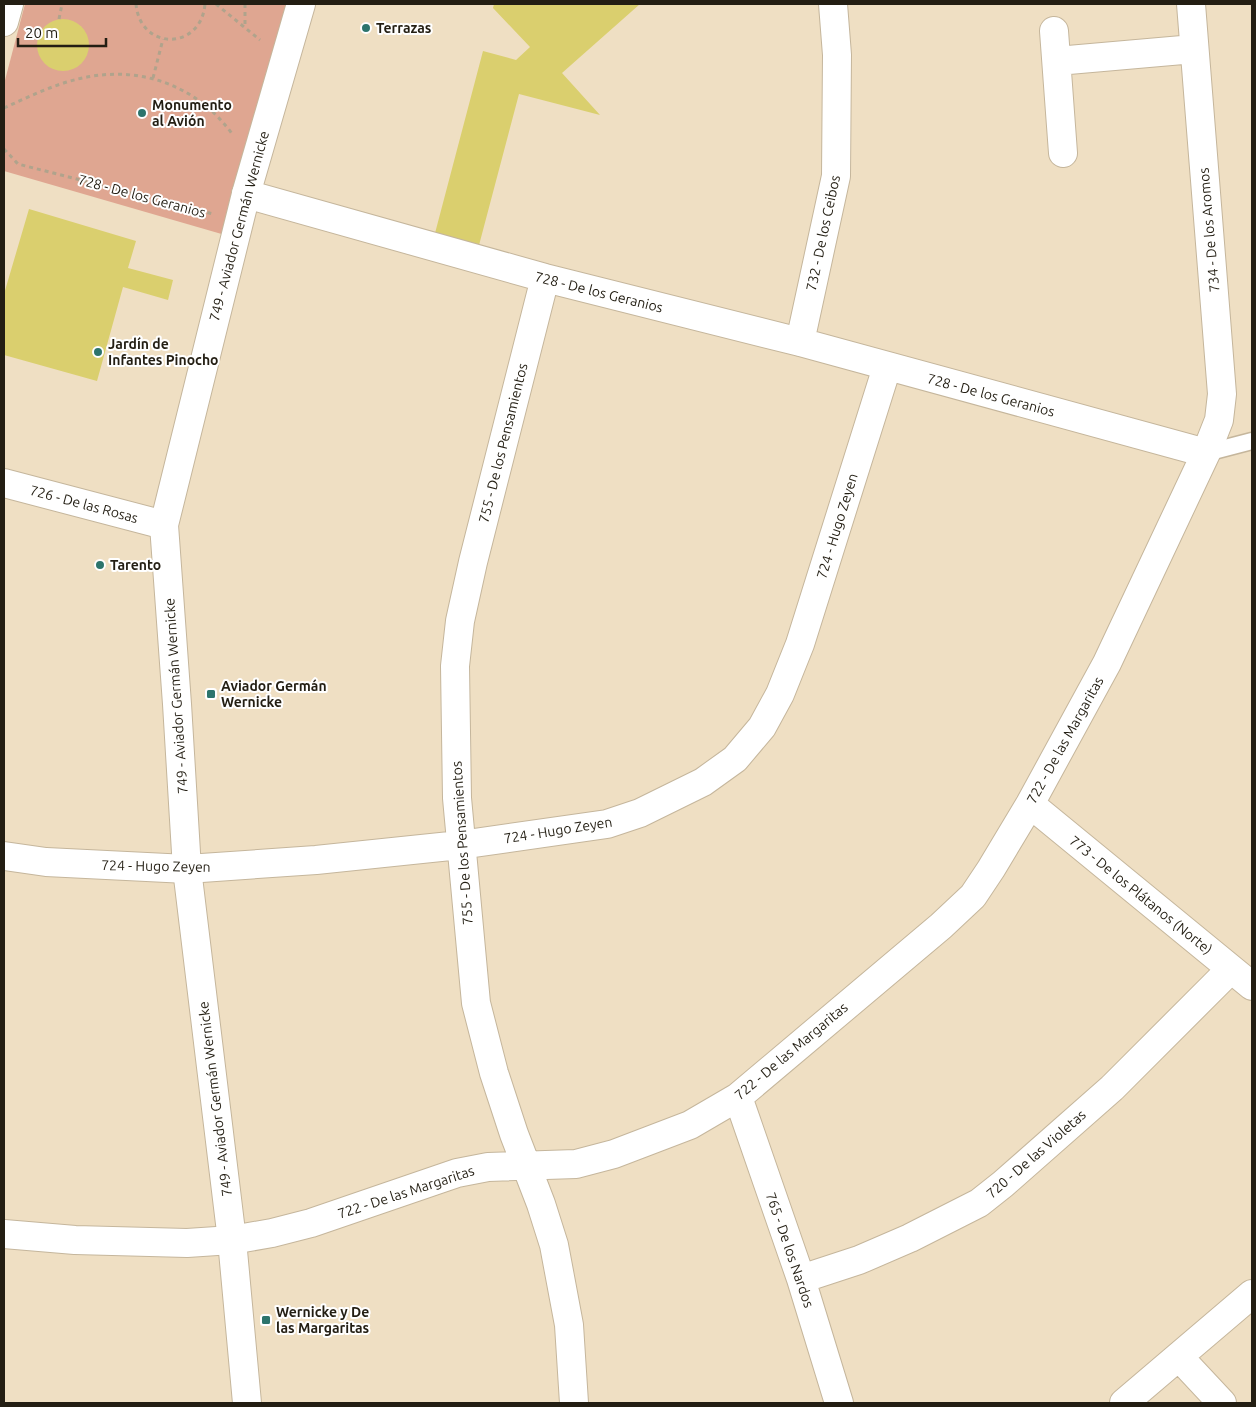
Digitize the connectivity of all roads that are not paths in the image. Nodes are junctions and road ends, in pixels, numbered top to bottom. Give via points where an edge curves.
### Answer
1 (9, 4) edge
2 (301, 4) edge
3 (833, 4) edge
4 (1191, 4) edge
5 (4, 22) edge
6 (1054, 31) dead end
7 (1194, 49) junction
8 (1057, 61) junction
9 (1063, 153) dead end
10 (246, 194) junction
11 (545, 278) junction
12 (800, 342) junction
13 (887, 366) junction
14 (1252, 441) edge
15 (1206, 453) junction
16 (4, 483) edge
17 (164, 525) junction
18 (1030, 804) junction
19 (460, 845) junction
20 (4, 856) edge
21 (187, 869) junction
22 (1242, 977) edge
23 (738, 1097) junction
24 (526, 1165) junction
25 (4, 1234) edge
26 (232, 1240) junction
27 (801, 1279) junction
28 (1252, 1294) edge
29 (1179, 1358) junction
30 (247, 1403) edge
31 (574, 1403) edge
32 (839, 1403) edge
33 (1124, 1403) edge
34 (1222, 1403) edge

1 - 5 street
2 - 10 street, 749 - Aviador Germán Wernicke
3 - 12 street, 732 - De los Ceibos via 838,55 836,176
4 - 7 street, 734 - De los Aromos
6 - 8 street
7 - 8 street
7 - 15 street, 734 - De los Aromos via 1222,394 1218,420
8 - 9 street
10 - 11 street, 728 - De los Geranios
10 - 17 street, 749 - Aviador Germán Wernicke
11 - 12 street, 728 - De los Geranios
11 - 19 street, 755 - De los Pensamientos via 460,621 456,666
12 - 13 street, 728 - De los Geranios
13 - 15 street, 728 - De los Geranios
13 - 19 street, 724 - Hugo Zeyen via 800,644 780,694 762,727 735,758 703,782 670,800 608,824
14 - 15 lane
15 - 18 street, 722 - De las Margaritas via 1107,663
16 - 17 street, 726 - De las Rosas
17 - 21 street, 749 - Aviador Germán Wernicke
18 - 22 street, 773 - De los Plátanos (Norte)
18 - 23 street, 722 - De las Margaritas via 973,896
19 - 21 street, 724 - Hugo Zeyen
19 - 24 street, 755 - De los Pensamientos via 476,1003 494,1073
20 - 21 street, 724 - Hugo Zeyen via 46,862
21 - 26 street, 749 - Aviador Germán Wernicke
22 - 27 street, 720 - De las Violetas via 979,1203 860,1260
23 - 24 street, 722 - De las Margaritas via 690,1125 614,1154 576,1164
23 - 27 street, 765 - De los Nardos
24 - 26 street, 722 - De las Margaritas via 457,1173 311,1223 272,1234
24 - 31 street, 755 - De los Pensamientos via 554,1245 569,1325
25 - 26 street, 722 - De las Margaritas via 75,1240
26 - 30 street, 749 - Aviador Germán Wernicke
27 - 32 street, 765 - De los Nardos
28 - 29 street
29 - 33 street
29 - 34 street

